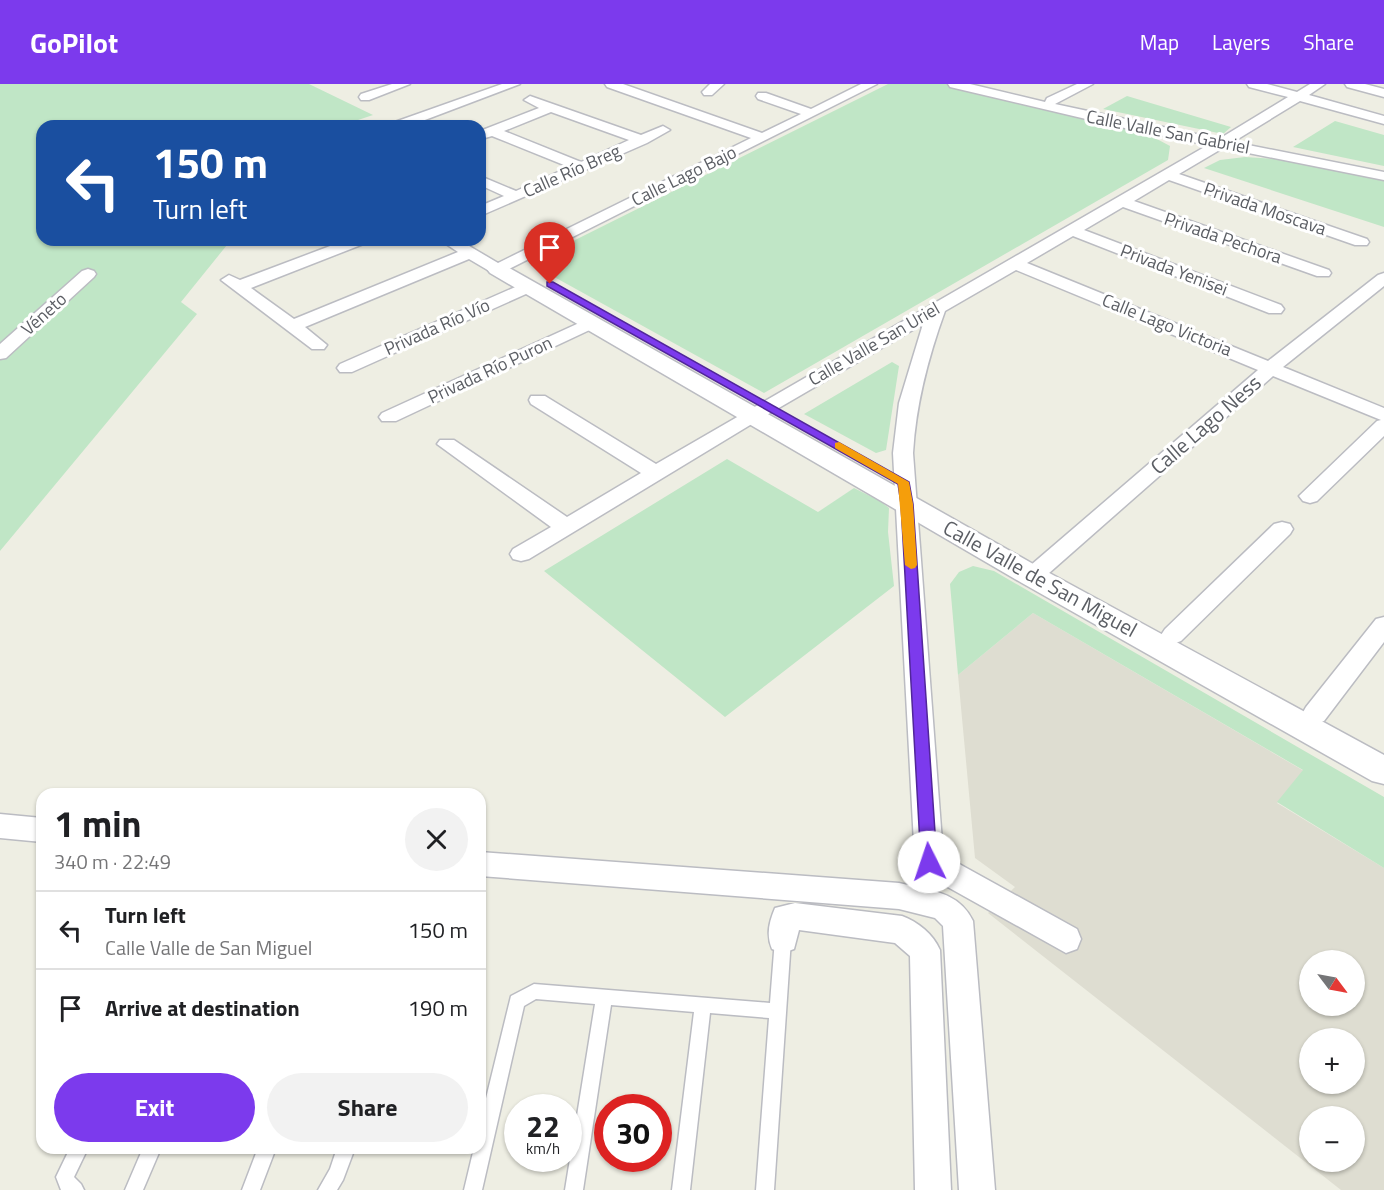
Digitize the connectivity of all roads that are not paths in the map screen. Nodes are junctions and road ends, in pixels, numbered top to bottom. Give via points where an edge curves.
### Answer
1 (404, 84) edge
2 (611, 84) edge
3 (841, 84) edge
4 (954, 84) edge
5 (983, 84) edge
6 (1087, 84) edge
7 (1253, 84) edge
8 (1319, 84) edge
9 (1351, 84) edge
10 (865, 87) edge
11 (521, 93) edge
12 (1384, 93) edge
13 (762, 96) dead end
14 (1298, 96) junction
15 (365, 97) dead end
16 (1052, 101) junction
17 (552, 107) junction
18 (811, 113) junction
19 (414, 120) edge
20 (1384, 120) edge
21 (1149, 129) junction
22 (663, 130) dead end
23 (486, 133) edge
24 (761, 137) junction
25 (642, 140) junction
26 (1225, 141) junction
27 (1282, 155) junction
28 (1179, 160) junction
29 (582, 166) junction
30 (1384, 169) edge
31 (1384, 176) edge
32 (486, 183) edge
33 (516, 196) junction
34 (1122, 202) junction
35 (486, 209) edge
36 (1073, 231) junction
37 (1361, 242) dead end
38 (343, 246) edge
39 (472, 247) edge
40 (1016, 264) junction
41 (504, 265) junction
42 (1323, 273) dead end
43 (88, 274) dead end
44 (1384, 278) edge
45 (529, 286) junction
46 (938, 307) junction
47 (1275, 309) dead end
48 (590, 323) junction
49 (293, 326) junction
50 (318, 345) dead end
51 (0, 354) edge
52 (346, 368) dead end
53 (1271, 368) junction
54 (538, 400) dead end
55 (761, 410) junction
56 (1384, 415) edge
57 (389, 417) dead end
58 (1384, 424) edge
59 (447, 444) dead end
60 (655, 473) junction
61 (905, 493) junction
62 (1310, 496) dead end
63 (566, 527) junction
64 (1282, 530) dead end
65 (521, 554) dead end
66 (1039, 570) junction
67 (1384, 625) edge
68 (1173, 635) junction
69 (1315, 714) junction
70 (1384, 750) edge
71 (1384, 771) edge
72 (0, 826) edge
73 (36, 829) edge
74 (486, 864) edge
75 (783, 939) joint
76 (1066, 939) dead end
77 (604, 998) junction
78 (702, 1006) junction
79 (777, 1011) junction
80 (486, 1134) edge
81 (76, 1154) edge
82 (149, 1154) edge
83 (265, 1154) edge
84 (344, 1154) edge
85 (481, 1154) edge
86 (75, 1190) edge
87 (134, 1190) edge
88 (251, 1190) edge
89 (327, 1190) edge
90 (473, 1190) edge
91 (574, 1190) edge
92 (681, 1190) edge
93 (765, 1190) edge
94 (933, 1190) edge
95 (977, 1190) edge

1 - 15 street
2 - 24 street
3 - 10 street
4 - 21 street, Calle Valle San Gabriel
5 - 16 street, Calle Valle San Gabriel
6 - 16 street
7 - 14 street
8 - 14 street, Calle Valle San Uriel
9 - 12 street
10 - 18 street, Calle Lago Bajo
11 - 17 street
11 - 19 street via 500,89
13 - 18 street
14 - 20 street
14 - 26 street, Calle Valle San Uriel
16 - 26 street, Calle Valle San Gabriel
17 - 23 street
17 - 25 street
18 - 24 street, Calle Lago Bajo
21 - 26 street, Calle Valle San Gabriel
21 - 28 street, Privada Moscava
22 - 25 street, Calle Río Breg
23 - 29 street
24 - 41 street, Calle Lago Bajo
25 - 29 street, Calle Río Breg
26 - 27 street, Calle Valle San Gabriel
26 - 28 street, Calle Valle San Uriel
26 - 30 street, Calle Valle San Gabriel
27 - 28 street via 1246,153
27 - 31 street, Calle Valle San Gabriel
28 - 34 street, Calle Valle San Uriel
28 - 37 street, Privada Moscava
29 - 33 street, Calle Río Breg
32 - 33 street
33 - 35 street, Calle Río Breg
34 - 36 street, Calle Valle San Uriel
34 - 42 street, Privada Pechora
36 - 40 street, Calle Valle San Uriel
36 - 47 street, Privada Yenisei
38 - 49 street via 233,284
39 - 41 street, Calle Valle de San Miguel
39 - 49 street
40 - 46 street, Calle Valle San Uriel
40 - 53 street, Calle Lago Victoria
41 - 45 street, Calle Valle de San Miguel
41 - 55 street, Calle Valle de San Miguel
43 - 51 street, Véneto
44 - 53 street, Calle Lago Ness
45 - 48 street, Calle Valle de San Miguel
45 - 52 street, Privada Río Vío
46 - 55 street, Calle Valle San Uriel
46 - 61 street via 908,399 903,447
48 - 55 street, Calle Valle de San Miguel
48 - 57 street, Privada Río Puron
49 - 50 street
53 - 56 street, Calle Lago Victoria
53 - 66 street, Calle Lago Ness
54 - 60 street
55 - 60 street, Calle Valle San Uriel
55 - 61 street, Calle Valle de San Miguel
58 - 62 street
59 - 63 street
60 - 63 street, Calle Valle San Uriel
61 - 66 street, Calle Valle de San Miguel
61 - 76 street via 929,862
63 - 65 street, Calle Valle San Uriel
64 - 68 street
66 - 68 street, Calle Valle de San Miguel
66 - 71 street, Calle Valle de San Miguel
67 - 69 street
68 - 69 street, Calle Valle de San Miguel
69 - 70 street, Calle Valle de San Miguel
72 - 73 street
74 - 95 street via 899,896 944,907 958,921
75 - 79 lane
75 - 94 street via 786,918 795,916 902,930 925,950
77 - 78 lane
77 - 80 lane via 534,991 517,1001
77 - 91 lane
78 - 79 lane
78 - 92 lane
79 - 93 lane
81 - 86 lane via 65,1177
82 - 87 lane
83 - 88 lane
84 - 89 lane
85 - 90 lane

